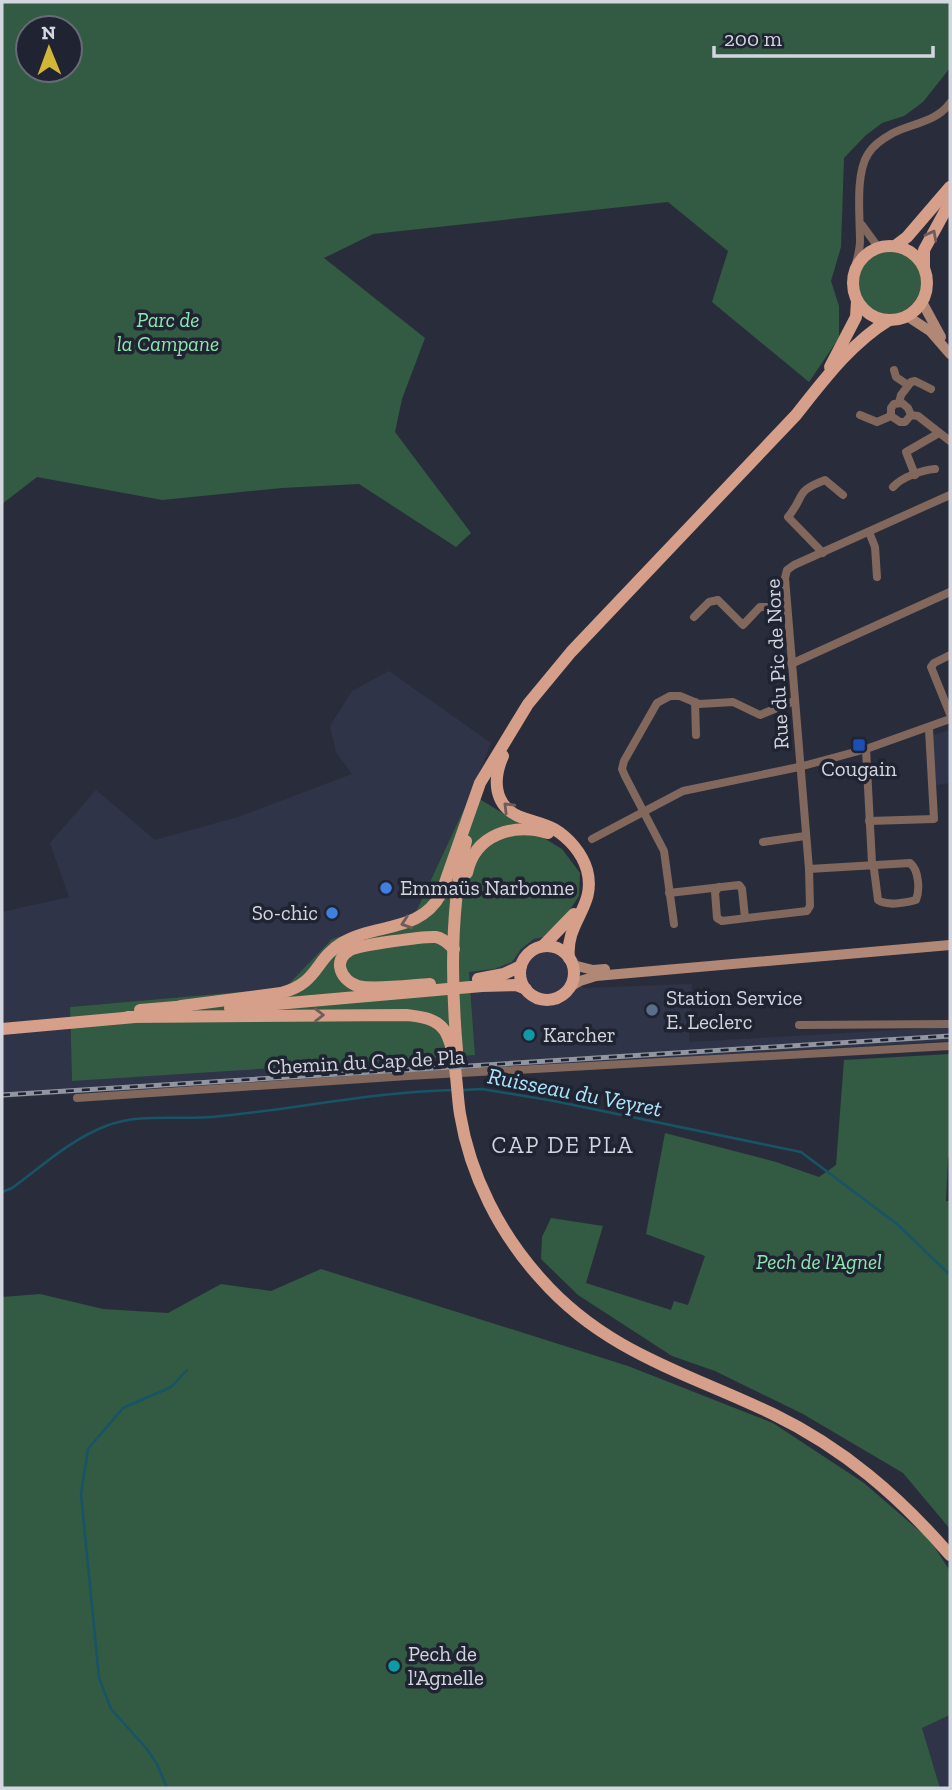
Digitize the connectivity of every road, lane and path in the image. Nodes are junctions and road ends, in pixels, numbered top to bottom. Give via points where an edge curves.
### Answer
1 (950, 103) edge
2 (950, 187) edge
3 (950, 202) edge
4 (859, 216) junction
5 (895, 246) junction
6 (878, 247) junction
7 (855, 268) junction
8 (925, 271) junction
9 (857, 301) junction
10 (922, 302) junction
11 (907, 316) junction
12 (889, 320) junction
13 (949, 353) edge
14 (894, 370) dead end
15 (819, 385) junction
16 (908, 385) junction
17 (931, 389) dead end
18 (899, 403) junction
19 (860, 415) dead end
20 (911, 415) junction
21 (891, 416) junction
22 (939, 433) junction
23 (950, 441) edge
24 (935, 469) dead end
25 (915, 475) junction
26 (893, 487) dead end
27 (843, 495) dead end
28 (950, 495) edge
29 (869, 533) junction
30 (823, 553) junction
31 (877, 576) dead end
32 (950, 592) edge
33 (787, 607) junction
34 (694, 617) dead end
35 (571, 652) junction
36 (950, 656) edge
37 (792, 664) junction
38 (794, 701) junction
39 (695, 702) junction
40 (950, 717) edge
41 (929, 729) junction
42 (696, 735) dead end
43 (866, 749) junction
44 (494, 762) junction
45 (799, 767) junction
46 (643, 812) junction
47 (869, 821) junction
48 (805, 836) junction
49 (567, 839) junction
50 (592, 839) dead end
51 (763, 842) dead end
52 (873, 866) junction
53 (809, 869) junction
54 (719, 887) junction
55 (588, 889) junction
56 (668, 892) junction
57 (745, 918) junction
58 (674, 924) dead end
59 (950, 945) edge
60 (543, 946) junction
61 (454, 956) junction
62 (800, 956) junction
63 (571, 961) junction
64 (521, 966) junction
65 (446, 983) junction
66 (570, 987) junction
67 (526, 989) junction
68 (181, 1006) junction
69 (128, 1017) junction
70 (950, 1024) edge
71 (799, 1025) dead end
72 (3, 1026) edge
73 (454, 1044) junction
74 (950, 1046) edge
75 (77, 1098) dead end
76 (462, 1116) junction
77 (950, 1545) edge
78 (950, 1555) edge

1 - 4 street via 925,122 886,137 867,154
2 - 5 main road
8 -> 3 main road via 924,250
4 - 6 street via 865,233
4 - 7 street
5 - 6 main road
5 - 8 main road via 913,253
6 - 7 main road
7 - 9 main road via 852,285
8 - 10 main road
9 - 12 main road via 867,313
9 - 15 main road via 856,317
10 - 11 main road
10 - 13 main road
11 - 12 main road
11 - 13 main road via 930,331
12 - 15 main road via 860,342
14 - 16 street
15 - 35 main road via 796,415
16 - 17 street via 915,381
16 - 18 street
18 - 20 street
18 - 21 street via 891,408
19 - 21 street via 877,422
20 - 21 street via 905,422
20 - 22 street
22 - 23 street
22 - 25 street via 906,452
24 - 25 street
25 - 26 street
27 - 30 street via 825,480 809,486 788,517
28 - 29 street, Rue du Pic de Nore
29 - 30 street, Rue du Pic de Nore
29 - 31 street
30 - 33 street, Rue du Pic de Nore via 787,570
32 - 37 street
33 - 34 street via 761,607 743,625 718,600 709,602
33 - 37 street, Rue du Pic de Nore
35 - 44 main road via 528,704
49 -> 35 main road via 504,806 495,782 523,721
36 - 40 street via 931,667
37 - 38 street, Rue du Pic de Nore
38 - 39 street via 760,715 733,702
38 - 45 street, Rue du Pic de Nore
39 - 42 street
39 - 46 street via 670,696 657,703 624,761 622,769
40 - 41 street
41 - 43 street
41 - 47 street via 934,819
43 - 45 street
43 - 47 street
44 - 61 main road via 465,846
44 -> 68 main road via 480,783 441,894 425,914 343,943 297,989
45 - 46 street via 683,791
45 - 48 street, Rue du Pic de Nore
46 - 50 street
46 - 56 street via 664,851
47 - 52 street
48 - 51 street
48 - 53 street, Rue du Pic de Nore
49 - 55 main road via 583,859
49 - 61 main road via 543,831 514,830 479,845 468,869
52 - 52 street via 878,900 883,904 916,901 914,866
52 - 53 street
53 - 57 street, Rue du Pic de Nore via 807,911
54 - 56 street
54 - 57 street via 738,885
54 - 57 street via 715,892 718,918
55 - 60 main road via 569,921
55 - 63 main road via 585,907 569,936
56 - 58 street
59 - 62 main road
60 - 63 main road via 558,948
60 - 64 main road via 528,953
61 - 65 main road via 436,937 355,948 346,952 340,964 345,979 360,987
61 - 73 main road
62 - 63 main road via 600,970
62 - 66 main road via 596,976
63 - 66 main road
64 - 65 main road via 490,978
64 - 67 main road
65 - 68 main road
66 - 67 main road via 545,1000
67 - 69 main road via 482,986
68 - 72 main road
69 - 72 main road
69 -> 73 main road via 407,1015 432,1019
70 - 71 street
73 - 76 main road
74 - 75 street, Chemin du Cap de Pla
76 - 77 main road via 499,1210 525,1250 575,1306 636,1347 828,1438 888,1482
76 - 78 main road via 468,1151 485,1193 519,1253 571,1311 625,1348 772,1414 844,1455 892,1493

